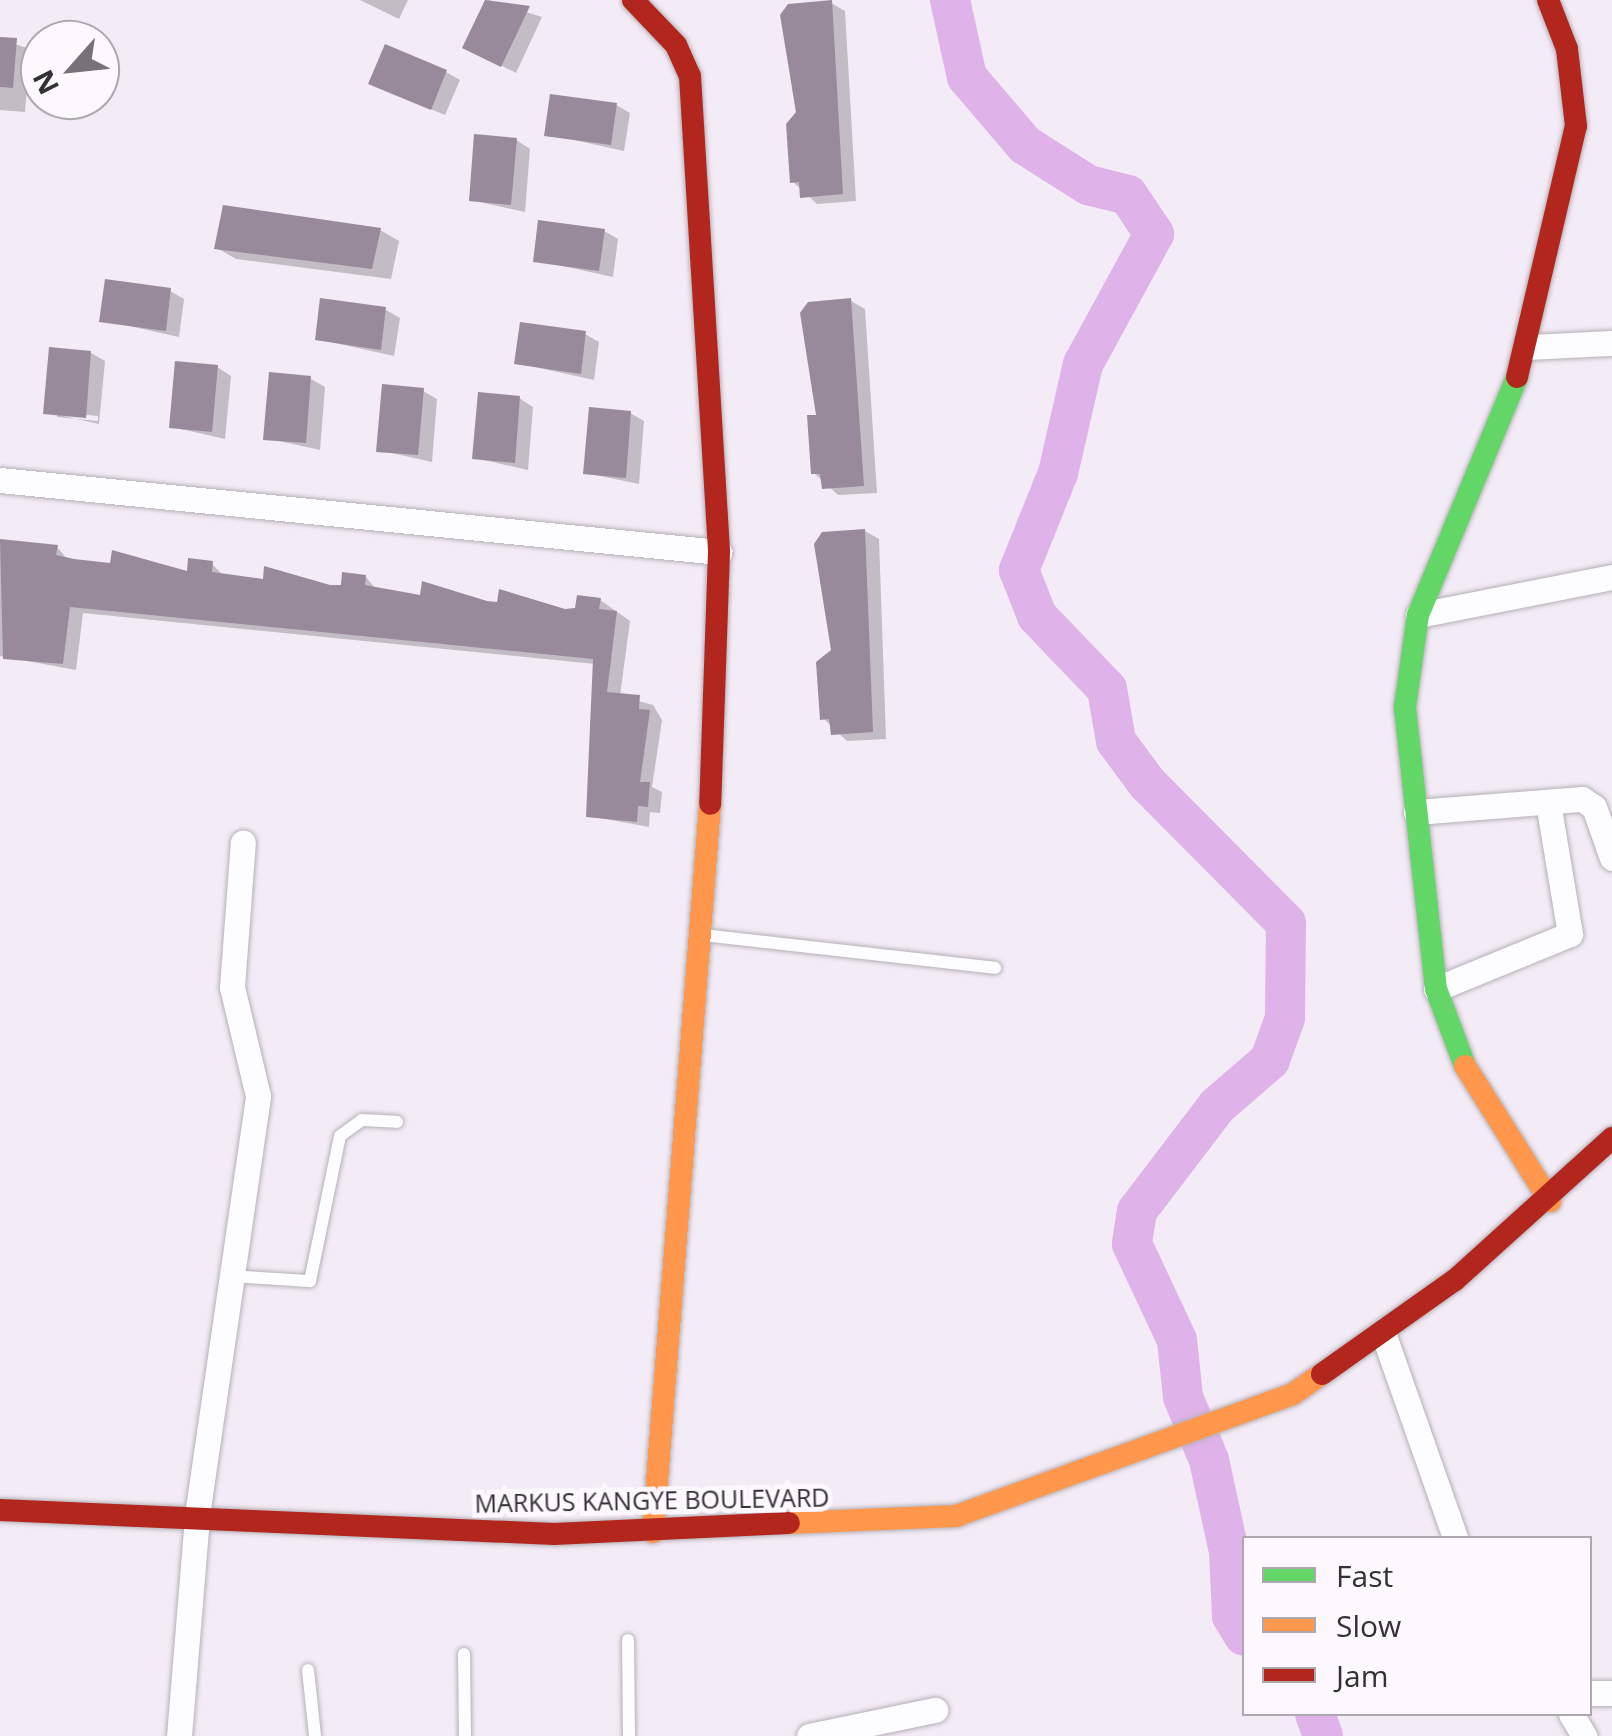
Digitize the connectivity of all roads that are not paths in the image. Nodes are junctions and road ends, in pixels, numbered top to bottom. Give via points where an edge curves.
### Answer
1 (1548, 0) edge
2 (647, 4) edge
3 (1612, 343) edge
4 (1529, 347) junction
5 (0, 480) edge
6 (720, 552) junction
7 (1612, 576) edge
8 (1418, 614) junction
9 (1548, 802) junction
10 (1416, 812) junction
11 (243, 842) dead end
12 (1612, 858) edge
13 (700, 935) junction
14 (995, 968) dead end
15 (1436, 989) junction
16 (398, 1122) dead end
17 (1608, 1146) edge
18 (1550, 1202) junction
19 (230, 1276) junction
20 (1384, 1334) junction
21 (0, 1510) edge
22 (197, 1516) junction
23 (653, 1532) junction
24 (1454, 1536) edge
25 (628, 1640) dead end
26 (464, 1654) dead end
27 (308, 1670) dead end
28 (935, 1710) dead end
29 (179, 1736) edge
30 (315, 1736) edge
31 (465, 1736) edge
32 (629, 1736) edge
33 (809, 1736) edge

1 - 4 street via 1567,50 1576,126
2 - 6 street via 690,76
3 - 4 street
4 - 8 street
5 - 6 street
6 - 13 street via 720,690
7 - 8 street
8 - 10 street via 1405,707
9 - 10 street
9 - 12 street via 1588,802
9 - 15 street via 1570,934
10 - 15 street
11 - 19 street via 232,988 258,1096
13 - 14 lane
13 - 23 street
15 - 18 street via 1466,1069
16 - 19 lane via 362,1120 340,1136 310,1281
17 - 18 street, MARKUS KANGYE BOULEVARD
18 - 20 street, MARKUS KANGYE BOULEVARD
19 - 22 street
20 - 23 street, MARKUS KANGYE BOULEVARD via 1293,1394 956,1516
20 - 24 street
21 - 22 street, MARKUS KANGYE BOULEVARD
22 - 23 street, MARKUS KANGYE BOULEVARD
22 - 29 street
25 - 32 lane
26 - 31 lane
27 - 30 lane
28 - 33 street

